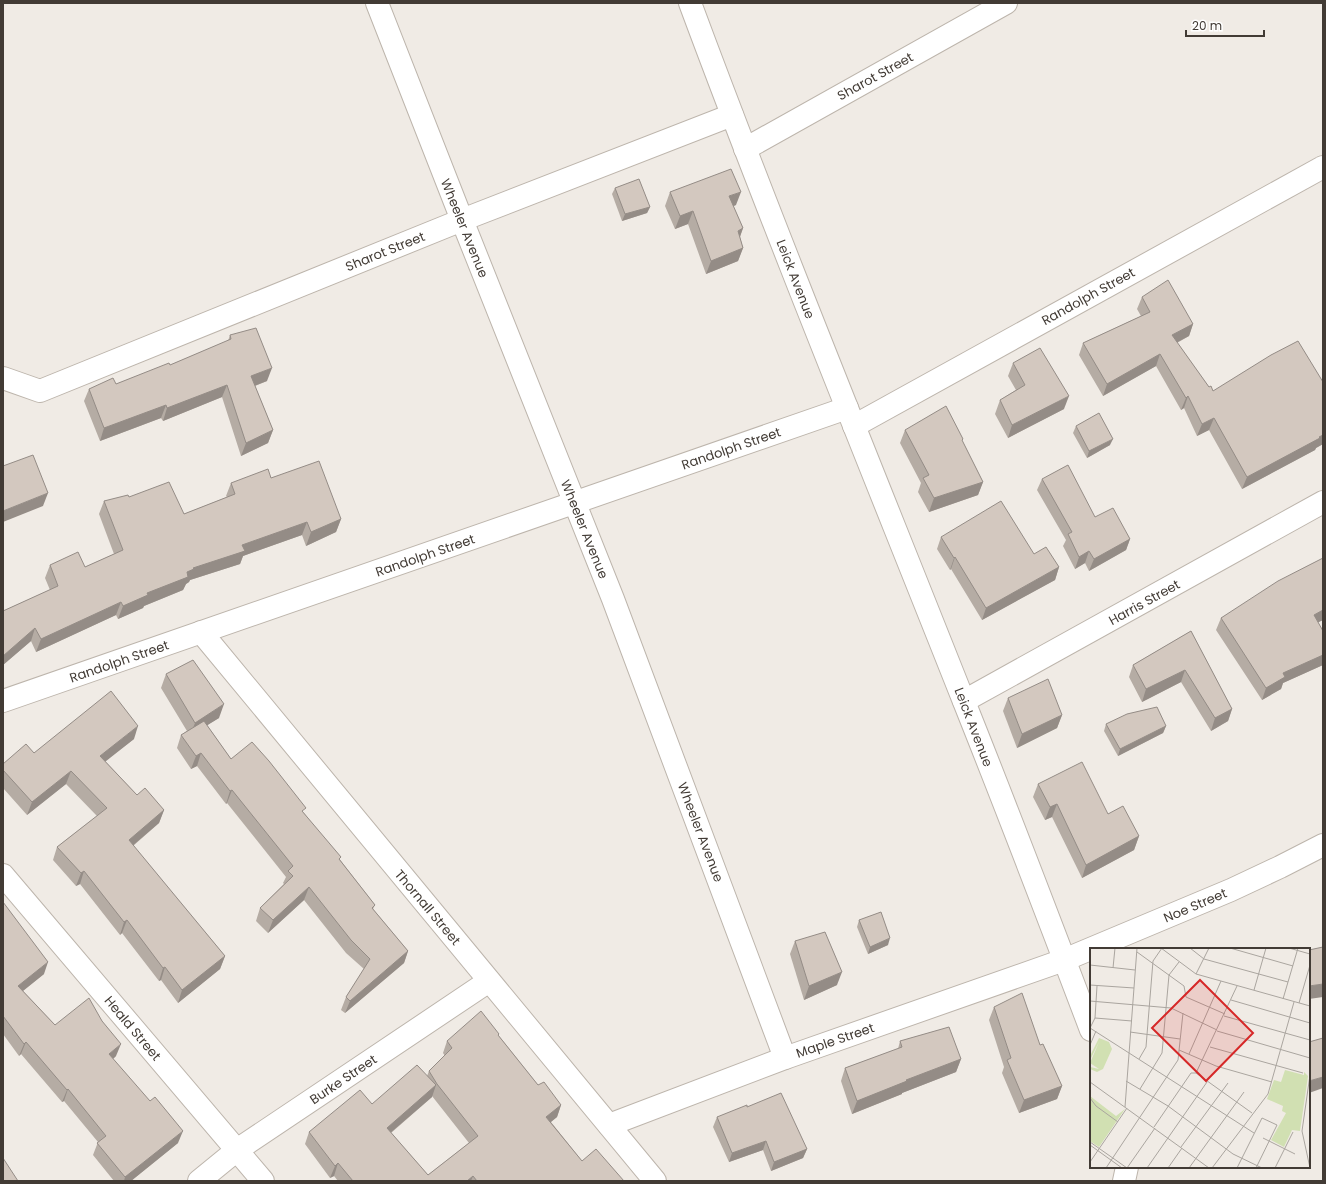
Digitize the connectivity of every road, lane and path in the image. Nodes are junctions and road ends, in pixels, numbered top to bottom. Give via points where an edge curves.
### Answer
1 (377, 3) edge
2 (690, 3) edge
3 (1006, 3) edge
4 (732, 115) junction
5 (745, 149) junction
6 (1323, 167) edge
7 (462, 220) junction
8 (3, 378) edge
9 (850, 417) junction
10 (1323, 502) edge
11 (575, 503) junction
12 (201, 632) junction
13 (3, 701) edge
14 (964, 701) junction
15 (1323, 845) edge
16 (3, 875) edge
17 (1093, 948) edge
18 (1090, 949) edge
19 (1064, 960) junction
20 (489, 981) junction
21 (1090, 1027) edge
22 (785, 1058) junction
23 (608, 1125) junction
24 (236, 1150) junction
25 (1127, 1168) edge
26 (199, 1181) edge
27 (263, 1181) edge
28 (655, 1181) edge
29 (1124, 1181) edge

1 - 7 street, Wheeler Avenue
2 - 4 street
3 - 5 street, Sharot Street
4 - 5 street, Leick Avenue
4 - 7 street, Sharot Street
5 - 9 street, Leick Avenue
6 - 9 street, Randolph Street
7 - 8 street, Sharot Street via 40,391
7 - 11 street, Wheeler Avenue
9 - 11 street, Randolph Street
9 - 14 street, Leick Avenue
10 - 14 street, Harris Street
11 - 12 street, Randolph Street
11 - 22 street, Wheeler Avenue
12 - 13 street, Randolph Street
12 - 20 street, Thornall Street
14 - 19 street, Leick Avenue
15 - 17 street, Noe Street via 1231,890
16 - 24 street, Heald Street
18 - 19 street, Noe Street
19 - 21 street, Leick Avenue
19 - 22 street, Maple Street
20 - 23 street, Thornall Street
20 - 24 street, Burke Street
22 - 23 street, Maple Street
23 - 28 street, Thornall Street
24 - 26 street, Burke Street
24 - 27 street, Heald Street
25 - 29 street

